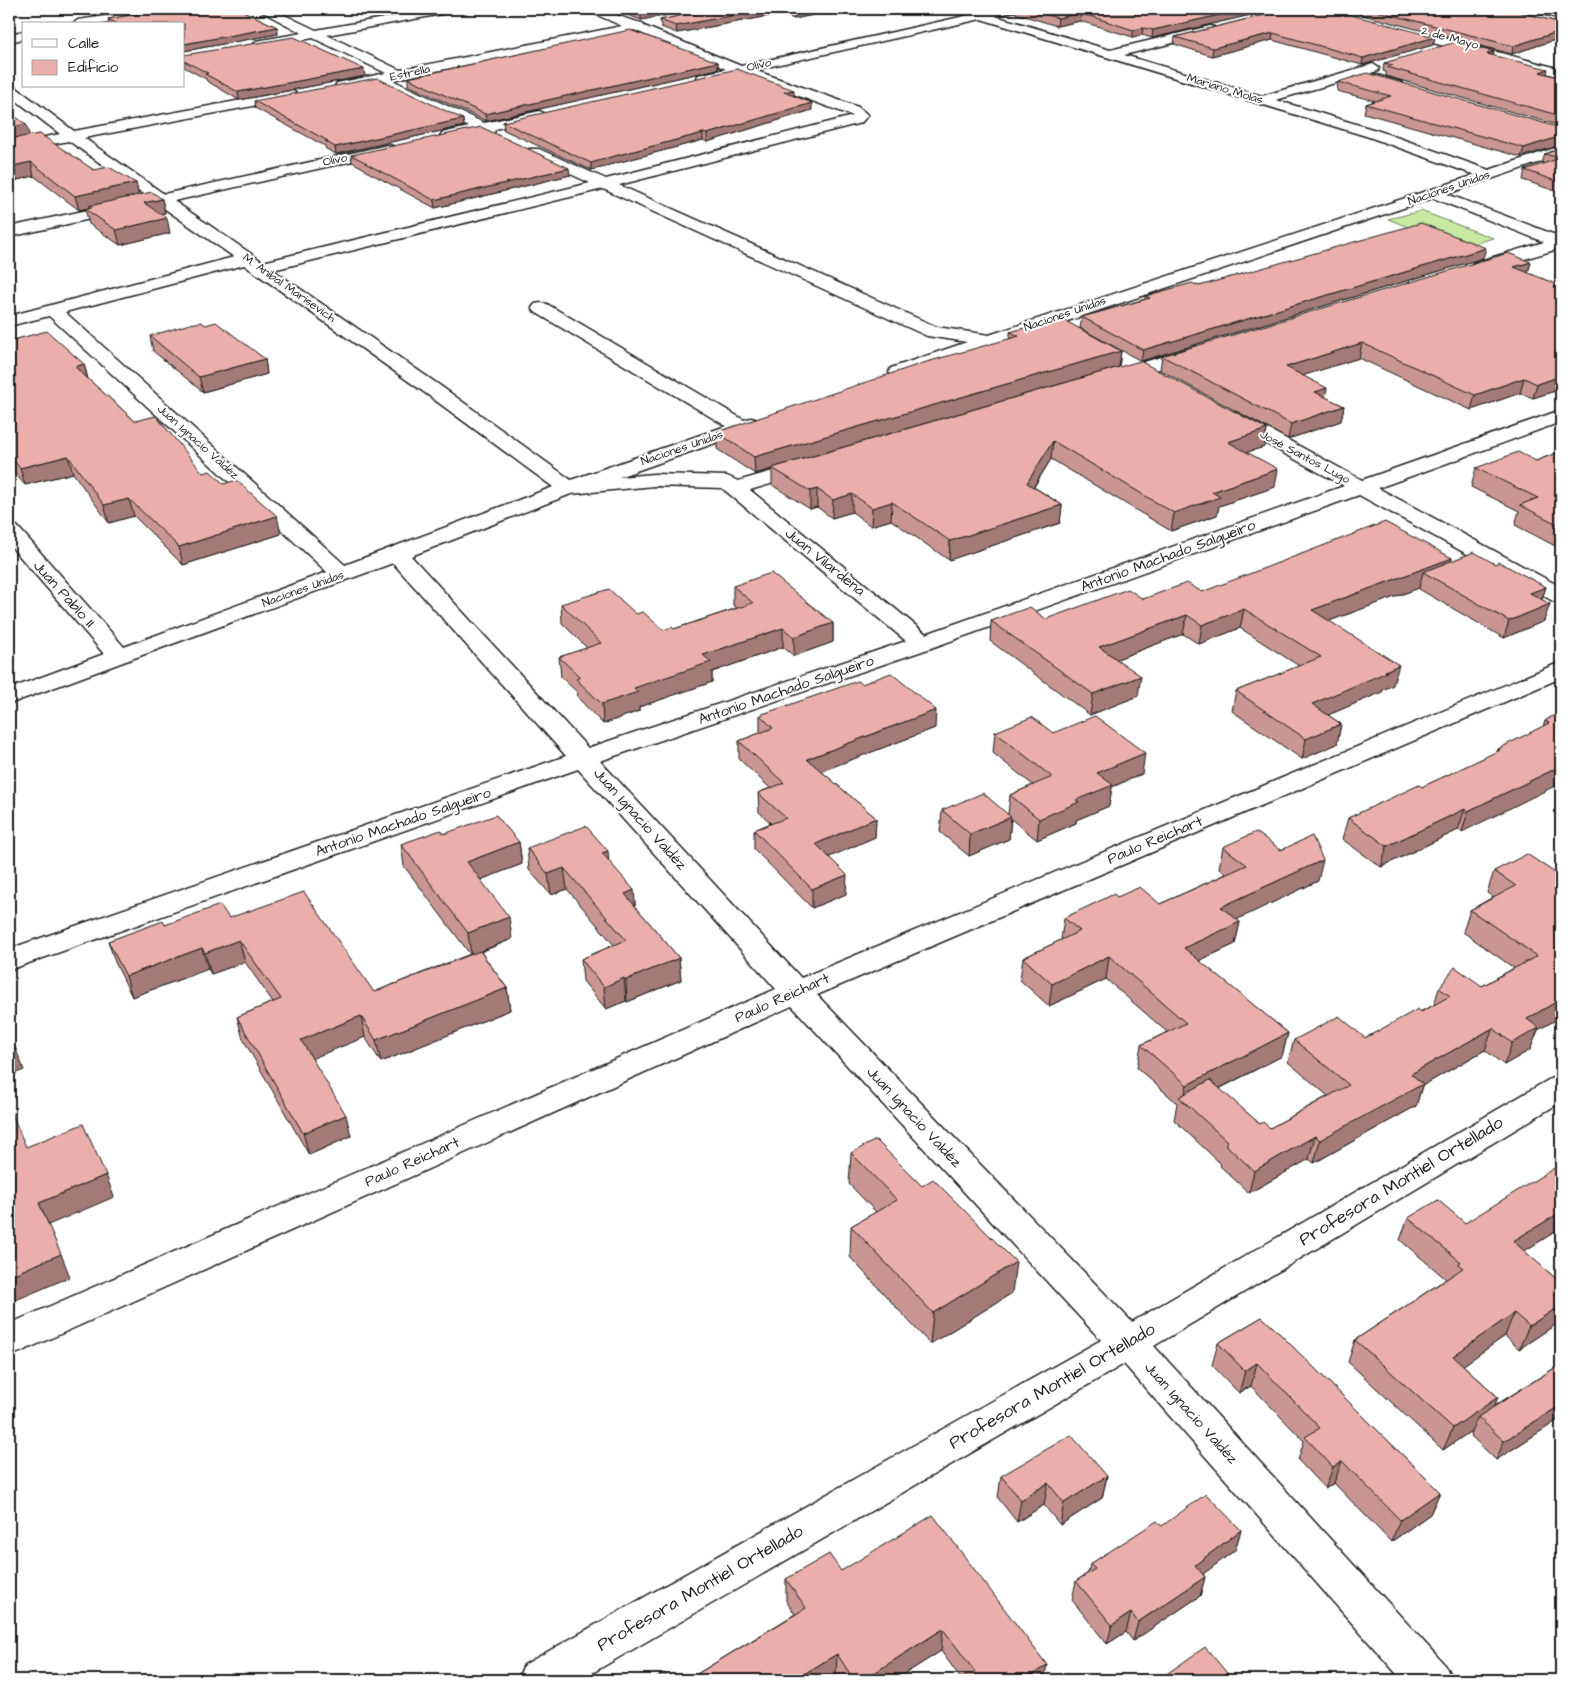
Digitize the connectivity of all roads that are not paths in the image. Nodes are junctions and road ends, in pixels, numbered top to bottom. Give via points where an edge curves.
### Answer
1 (137, 9) edge
2 (172, 9) edge
3 (263, 9) edge
4 (453, 9) edge
5 (592, 9) edge
6 (959, 9) edge
7 (1011, 9) edge
8 (1383, 9) edge
9 (1334, 10) edge
10 (981, 16) junction
11 (1356, 16) junction
12 (82, 22) edge
13 (90, 22) edge
14 (653, 23) edge
15 (634, 27) junction
16 (1222, 27) edge
17 (316, 34) junction
18 (22, 35) edge
19 (9, 38) edge
20 (1459, 43) junction
21 (250, 46) edge
22 (1427, 52) edge
23 (1109, 55) junction
24 (1561, 57) edge
25 (1539, 64) junction
26 (1383, 65) edge
27 (1561, 68) edge
28 (740, 70) junction
29 (1356, 73) junction
30 (1561, 73) edge
31 (400, 74) junction
32 (380, 79) junction
33 (692, 80) edge
34 (22, 86) edge
35 (331, 88) edge
36 (9, 89) edge
37 (1412, 89) edge
38 (302, 93) edge
39 (1262, 100) junction
40 (549, 113) edge
41 (483, 128) junction
42 (70, 135) junction
43 (434, 139) edge
44 (405, 145) edge
45 (9, 148) edge
46 (1561, 150) edge
47 (1490, 175) junction
48 (604, 184) junction
49 (1435, 194) junction
50 (161, 198) junction
51 (9, 232) edge
52 (1561, 242) edge
53 (253, 264) junction
54 (1464, 271) edge
55 (541, 308) dead end
56 (53, 310) junction
57 (1048, 320) junction
58 (9, 321) edge
59 (1073, 333) edge
60 (991, 340) junction
61 (1216, 346) edge
62 (1115, 355) edge
63 (1140, 369) junction
64 (880, 378) edge
65 (1097, 382) edge
66 (1166, 382) edge
67 (1217, 410) edge
68 (1561, 416) edge
69 (769, 418) edge
70 (742, 427) junction
71 (821, 463) edge
72 (621, 469) junction
73 (731, 485) junction
74 (1362, 487) junction
75 (568, 488) junction
76 (9, 532) edge
77 (397, 554) junction
78 (343, 575) junction
79 (1561, 596) edge
80 (923, 643) junction
81 (119, 656) junction
82 (1561, 669) edge
83 (9, 697) edge
84 (584, 758) junction
85 (9, 960) edge
86 (796, 992) junction
87 (1561, 1087) edge
88 (9, 1341) edge
89 (1128, 1343) junction
90 (539, 1680) edge
91 (1430, 1680) edge

1 - 12 street via 95,16
2 - 13 street
3 - 17 street
4 - 17 street
5 - 15 street
6 - 10 street, Mariano Molas
7 - 10 street, Olivo
8 - 11 street
9 - 11 street, 2 de Mayo
10 - 23 street, Mariano Molas
10 - 28 street, Olivo
11 - 20 street, 2 de Mayo
14 - 15 street, Estrella
15 - 28 street
15 - 31 street, Estrella
16 - 23 street
17 - 21 street
17 - 31 street
18 - 19 street
20 - 22 street
20 - 25 street, 2 de Mayo
23 - 39 street, Mariano Molas
24 - 25 street
25 - 27 street, 2 de Mayo
25 - 30 street, 2 de Mayo
26 - 29 street
28 - 33 street, Olivo
28 - 48 street via 861,115 856,120
29 - 37 street
29 - 39 street
31 - 32 street, Estrella
32 - 35 street, Estrella
32 - 41 street
34 - 36 street
36 - 42 street, M. Anibal Marisevich
38 - 42 street
39 - 47 street, Mariano Molas via 1374,134
40 - 41 street
41 - 43 street
41 - 48 street
42 - 45 street
42 - 50 street, M. Anibal Marisevich
44 - 50 street, Olivo
46 - 47 street, Naciones Unidas
47 - 49 street, Naciones Unidas
48 - 53 street
48 - 60 street via 933,332
49 - 52 street
49 - 57 street, Naciones Unidas
50 - 51 street, Olivo
50 - 53 street, M. Anibal Marisevich
52 - 54 street
53 - 56 street
53 - 75 street, M. Anibal Marisevich via 436,391
55 - 70 street
56 - 58 street
56 - 78 street, Juan Ignacio Valdéz
57 - 59 street
57 - 60 street, Naciones Unidas
60 - 64 street, Naciones Unidas
61 - 63 street
62 - 63 street
63 - 65 street
63 - 66 street
67 - 74 street, José Santos Lugo
68 - 74 street, Antonio Machado Salgueiro
69 - 70 street, Naciones Unidas
70 - 72 street, Naciones Unidas
71 - 73 street
72 - 73 street, Juan Vilardena via 700,470 716,473
72 - 75 street, Naciones Unidas
73 - 75 street via 654,480
73 - 80 street, Juan Vilardena
74 - 79 street, José Santos Lugo
74 - 80 street, Antonio Machado Salgueiro
75 - 77 street, Naciones Unidas
76 - 81 street, Juan Pablo II
77 - 78 street, Naciones Unidas
77 - 84 street, Juan Ignacio Valdéz
78 - 81 street, Naciones Unidas
80 - 84 street, Antonio Machado Salgueiro
81 - 83 street, Naciones Unidas
82 - 86 street, Paulo Reichart
84 - 85 street, Antonio Machado Salgueiro
84 - 86 street, Juan Ignacio Valdéz
86 - 88 street, Paulo Reichart
86 - 89 street, Juan Ignacio Valdéz
87 - 89 street, Profesora Montiel Ortellado
89 - 90 street, Profesora Montiel Ortellado
89 - 91 street, Juan Ignacio Valdéz

